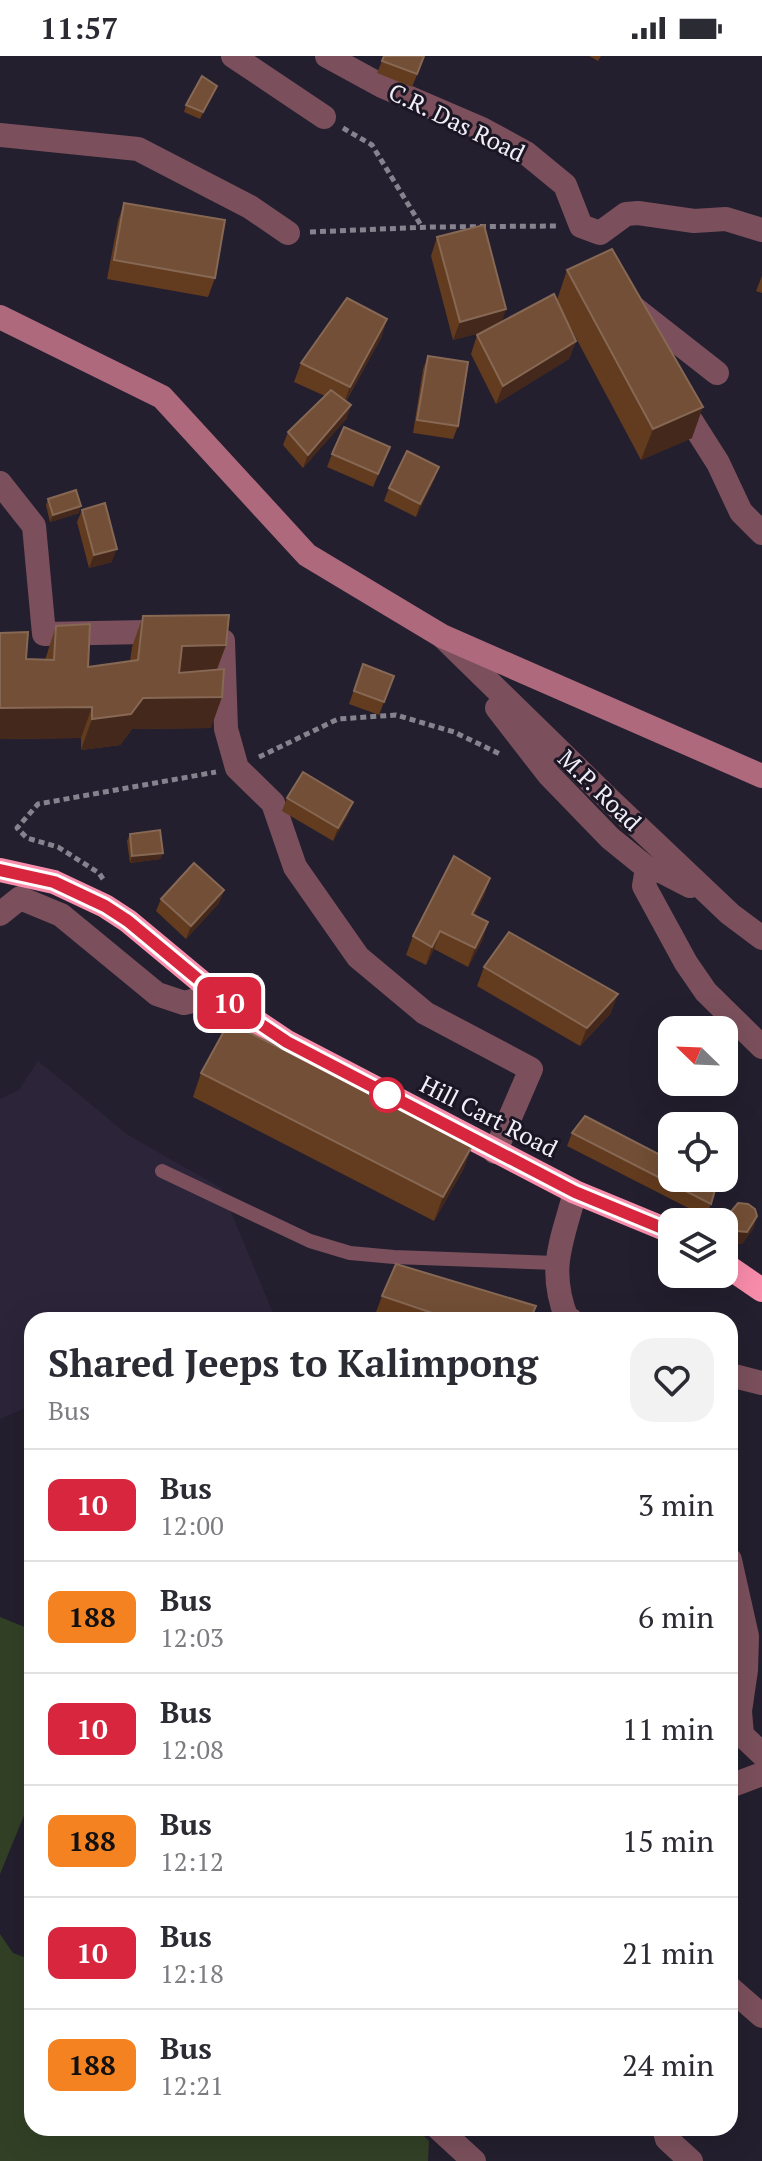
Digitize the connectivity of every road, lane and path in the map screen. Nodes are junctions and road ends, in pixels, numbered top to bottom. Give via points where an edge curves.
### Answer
1 (233, 56) edge
2 (327, 56) edge
3 (324, 117) joint
4 (0, 135) edge
5 (584, 221) junction
6 (423, 227) junction
7 (762, 230) edge
8 (288, 233) joint
9 (610, 260) edge
10 (0, 318) edge
11 (651, 351) edge
12 (717, 373) dead end
13 (665, 376) edge
14 (0, 483) edge
15 (762, 533) edge
16 (442, 636) junction
17 (762, 776) edge
18 (647, 868) junction
19 (0, 870) edge
20 (710, 895) junction
21 (0, 914) edge
22 (762, 938) edge
23 (217, 995) junction
24 (762, 1047) edge
25 (495, 1152) junction
26 (162, 1171) dead end
27 (575, 1192) junction
28 (658, 1226) edge
29 (556, 1263) junction
30 (738, 1274) edge
31 (762, 1290) edge
32 (563, 1312) edge
33 (738, 1377) edge
34 (762, 1383) edge
35 (738, 1599) edge
36 (741, 1614) junction
37 (762, 1627) edge
38 (762, 1754) edge
39 (762, 1774) edge
40 (738, 1783) edge
41 (738, 1995) edge
42 (762, 2016) edge
43 (666, 2136) edge
44 (443, 2142) edge
45 (474, 2161) edge
46 (691, 2161) edge

1 - 3 street
2 - 5 street, C.R. Das Road via 526,153 565,185
3 - 6 path via 372,145
4 - 8 street via 138,149 250,207
5 - 6 path
5 - 7 street via 638,213 694,221 726,219
5 - 9 street, C.R. Das Road
6 - 8 path
10 - 16 main road via 162,397 307,555
11 - 12 street via 621,294
13 - 15 street via 741,512
14 - 25 street via 34,526 44,634 197,631 223,641 226,729 237,768 273,803 295,867 358,957 425,1013 531,1069
16 - 17 main road
16 - 18 street via 549,775
16 - 20 street, M.P. Road
18 - 20 street
18 - 24 street via 644,886 686,963 706,992
19 - 23 highway, Hill Cart Road via 54,882 105,906
20 - 22 street, M.P. Road
21 - 23 street via 20,898 61,915 157,994 184,1003
23 - 25 highway, Hill Cart Road via 311,1055
25 - 27 highway, Hill Cart Road
26 - 29 lane via 310,1241 350,1253
27 - 28 highway, Hill Cart Road
27 - 29 street
29 - 32 street
30 - 31 highway
33 - 34 street
35 - 36 street
36 - 37 street
36 - 38 street via 747,1636 742,1735
39 - 40 street
41 - 42 street
43 - 46 street
44 - 45 street

